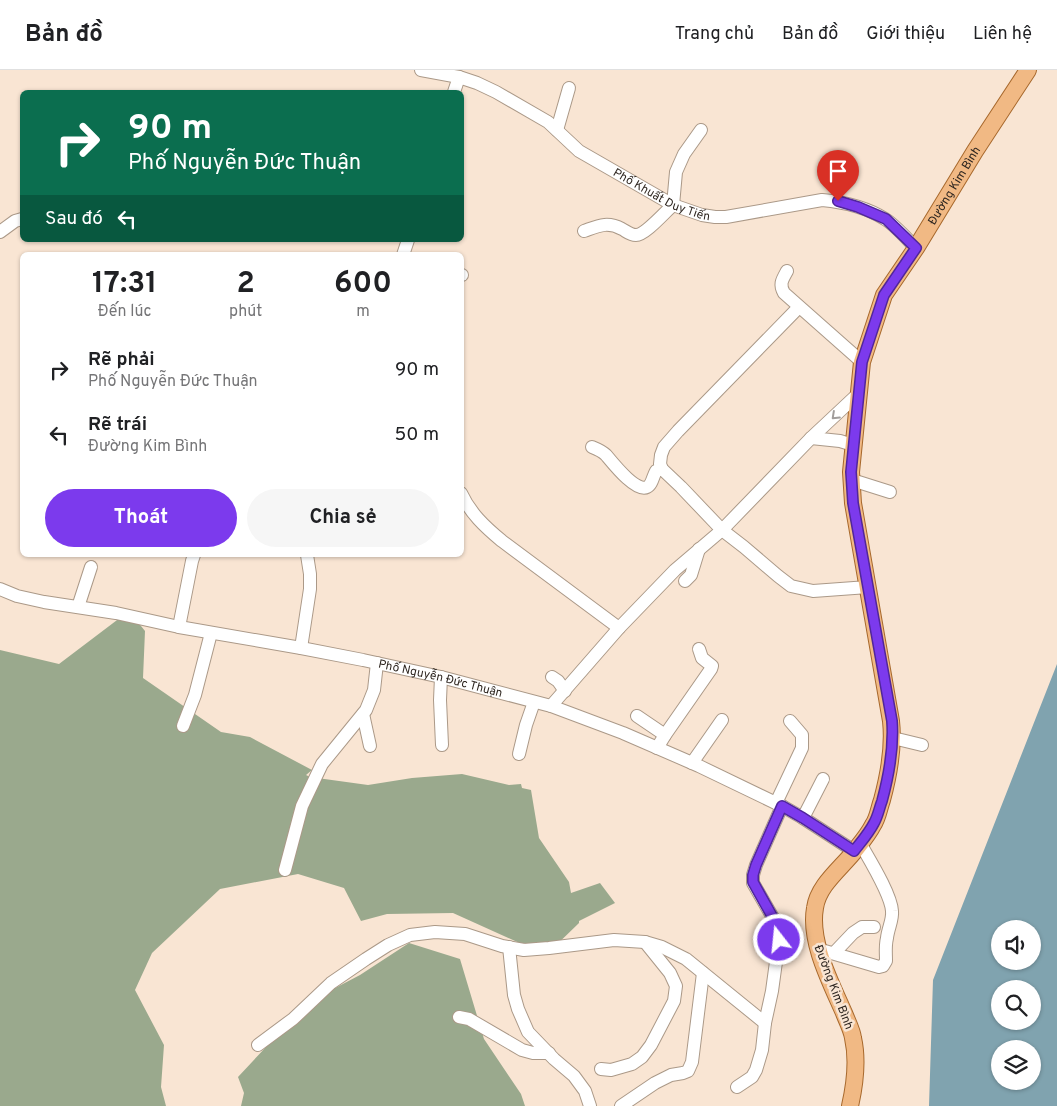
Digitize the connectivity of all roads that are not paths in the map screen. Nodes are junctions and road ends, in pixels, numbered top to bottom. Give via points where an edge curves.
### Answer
1 (421, 70) edge
2 (1028, 70) edge
3 (459, 77) junction
4 (569, 88) dead end
5 (455, 90) edge
6 (557, 130) junction
7 (701, 130) dead end
8 (673, 205) junction
9 (20, 220) edge
10 (584, 231) dead end
11 (0, 232) edge
12 (916, 248) junction
13 (787, 271) dead end
14 (800, 307) junction
15 (862, 362) junction
16 (858, 394) junction
17 (811, 438) junction
18 (854, 446) junction
19 (592, 447) dead end
20 (662, 469) junction
21 (852, 480) junction
22 (890, 492) dead end
23 (464, 500) edge
24 (722, 530) junction
25 (699, 549) junction
26 (194, 557) edge
27 (307, 557) edge
28 (91, 567) dead end
29 (685, 581) dead end
30 (868, 587) junction
31 (0, 589) edge
32 (78, 607) junction
33 (179, 627) junction
34 (619, 628) junction
35 (211, 633) junction
36 (301, 648) junction
37 (699, 649) dead end
38 (378, 663) junction
39 (441, 677) junction
40 (552, 677) dead end
41 (565, 691) junction
42 (534, 702) junction
43 (551, 706) junction
44 (363, 714) junction
45 (637, 716) dead end
46 (722, 720) dead end
47 (790, 721) dead end
48 (183, 726) dead end
49 (665, 735) junction
50 (893, 738) junction
51 (442, 745) dead end
52 (922, 745) dead end
53 (370, 746) dead end
54 (657, 748) junction
55 (519, 754) dead end
56 (692, 763) junction
57 (823, 779) dead end
58 (779, 805) junction
59 (803, 818) junction
60 (857, 847) junction
61 (285, 870) dead end
62 (874, 927) dead end
63 (645, 942) junction
64 (509, 947) junction
65 (818, 949) junction
66 (834, 953) junction
67 (703, 973) junction
68 (459, 1016) dead end
69 (765, 1023) junction
70 (258, 1045) dead end
71 (549, 1053) junction
72 (601, 1069) dead end
73 (737, 1086) dead end
74 (590, 1106) edge
75 (621, 1106) edge
76 (850, 1106) edge

1 - 3 street, Phố Khuất Duy Tiến
2 - 12 main road, Đường Kim Bình
3 - 5 street
3 - 6 street, Phố Khuất Duy Tiến via 496,92
4 - 6 street
6 - 8 street, Phố Khuất Duy Tiến via 579,151
7 - 8 street via 676,172
8 - 10 street via 637,235 602,224
8 - 12 street, Phố Khuất Duy Tiến via 702,215 721,217 822,200 838,201 886,219
9 - 11 street
12 - 15 main road, Đường Kim Bình via 884,295
13 - 14 street via 781,286
14 - 15 street
14 - 20 street via 664,447
15 - 16 main road, Đường Kim Bình
16 -> 17 street
16 - 18 main road, Đường Kim Bình
17 - 18 street
17 - 24 street
18 - 21 main road, Đường Kim Bình
19 - 20 street via 605,454 641,488 649,486 656,471
20 - 24 street
21 - 22 street
21 - 30 main road, Đường Kim Bình
23 - 34 street via 471,511 502,541
24 - 25 street
24 - 30 street via 791,586 813,591
25 - 29 street via 691,575
25 - 34 street
26 - 33 street
27 - 36 street via 310,589
28 - 32 street
30 - 50 main road, Đường Kim Bình
31 - 32 street, Phố Nguyễn Đức Thuận via 35,600
32 - 33 street, Phố Nguyễn Đức Thuận
33 - 35 street, Phố Nguyễn Đức Thuận
34 - 41 street
35 - 36 street, Phố Nguyễn Đức Thuận
35 - 48 street via 195,695
36 - 38 street, Phố Nguyễn Đức Thuận
37 - 49 street via 711,669
38 - 39 street, Phố Nguyễn Đức Thuận
38 - 44 street via 374,690
39 - 42 street, Phố Nguyễn Đức Thuận
39 - 51 street
40 - 41 street
41 - 43 street
42 - 43 street, Phố Nguyễn Đức Thuận
42 - 55 street
43 - 54 street, Phố Nguyễn Đức Thuận
44 - 53 street
44 - 61 street via 322,764 302,806
45 - 49 street
46 - 56 street
47 - 58 street via 802,735 802,748
49 - 54 street
50 - 52 street
50 - 60 main road, Đường Kim Bình via 887,781 877,816
54 - 56 street, Phố Nguyễn Đức Thuận
56 - 58 street, Phố Nguyễn Đức Thuận
57 - 59 street
58 - 59 street, Phố Nguyễn Đức Thuận
58 - 69 street via 753,875 753,882 772,916 779,940
59 - 60 street, Phố Nguyễn Đức Thuận
60 - 65 main road, Đường Kim Bình via 820,891 813,919
60 - 66 street via 887,892 892,909 886,961 878,967
62 - 66 street via 853,933
63 - 64 street via 614,940 524,950
63 - 67 street via 686,959
63 - 72 street via 670,972 676,986 674,1000 642,1056 632,1064 611,1070
64 - 70 street via 465,934 435,932 410,935 388,945 331,983 293,1019
64 - 71 street via 518,1009 528,1032
65 - 66 street
65 - 76 main road, Đường Kim Bình via 853,1036 855,1078
67 - 69 street
67 - 75 street via 692,1062 688,1071 655,1083
68 - 71 street via 522,1050
69 - 73 street via 756,1070 752,1078
71 - 74 street via 574,1076 585,1091

